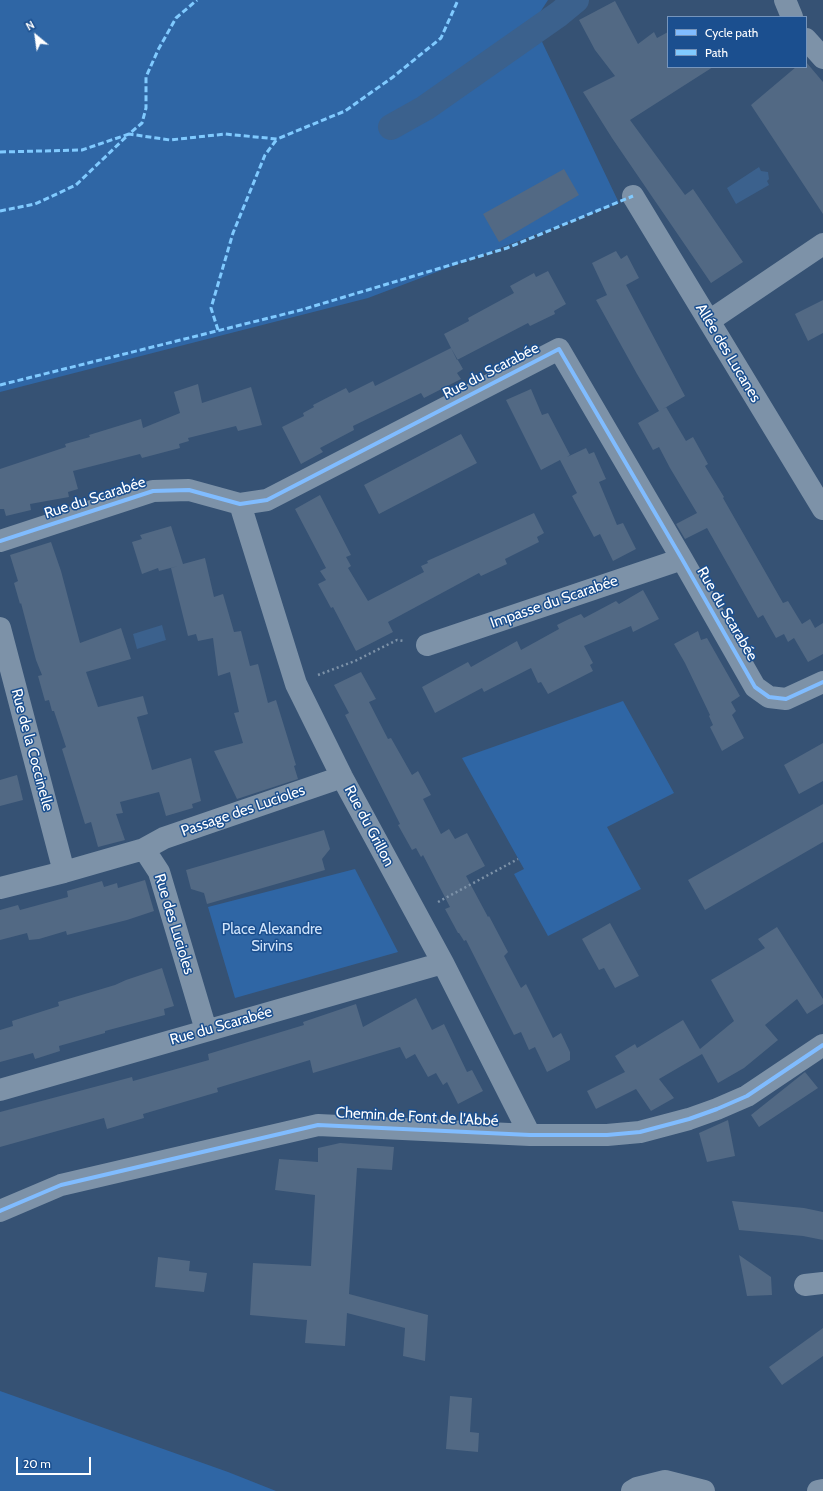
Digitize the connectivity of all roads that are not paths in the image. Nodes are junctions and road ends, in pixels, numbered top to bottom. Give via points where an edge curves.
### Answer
1 (785, 0) edge
2 (792, 16) edge
3 (807, 40) edge
4 (823, 58) edge
5 (633, 196) dead end
6 (823, 244) edge
7 (709, 321) junction
8 (240, 504) junction
9 (823, 509) edge
10 (0, 541) edge
11 (682, 559) junction
12 (0, 628) edge
13 (427, 645) road end
14 (823, 682) edge
15 (342, 777) junction
16 (144, 849) junction
17 (64, 872) junction
18 (0, 888) edge
19 (443, 963) junction
20 (206, 1030) junction
21 (823, 1045) edge
22 (0, 1090) edge
23 (530, 1134) junction
24 (0, 1211) edge
25 (823, 1490) edge
26 (632, 1491) edge
27 (704, 1491) edge
28 (818, 1491) edge

1 - 2 street
3 - 4 street
5 - 7 street, Allée des Lucanes
6 - 7 street
7 - 9 street, Allée des Lucanes
8 - 10 street, Rue du Scarabée via 189,490 153,491
8 - 11 street, Rue du Scarabée via 267,500 559,349
8 - 15 street, Rue du Grillon via 296,684
11 - 13 street, Impasse du Scarabée
11 - 14 street, Rue du Scarabée via 755,688 768,697 786,698
12 - 17 street, Rue de la Coccinelle
15 - 16 street, Passage des Lucioles via 164,838
15 - 19 street, Rue du Grillon
16 - 17 street
16 - 20 street, Rue des Lucioles via 159,872
17 - 18 street
19 - 20 street, Rue du Scarabée
19 - 23 street, Rue du Grillon
20 - 22 street, Rue du Scarabée
21 - 23 street, Chemin de Font de l'Abbé via 747,1096 689,1119 640,1132 607,1135
23 - 24 street, Chemin de Font de l'Abbé via 318,1125 61,1186
25 - 28 street
26 - 27 street via 665,1481

